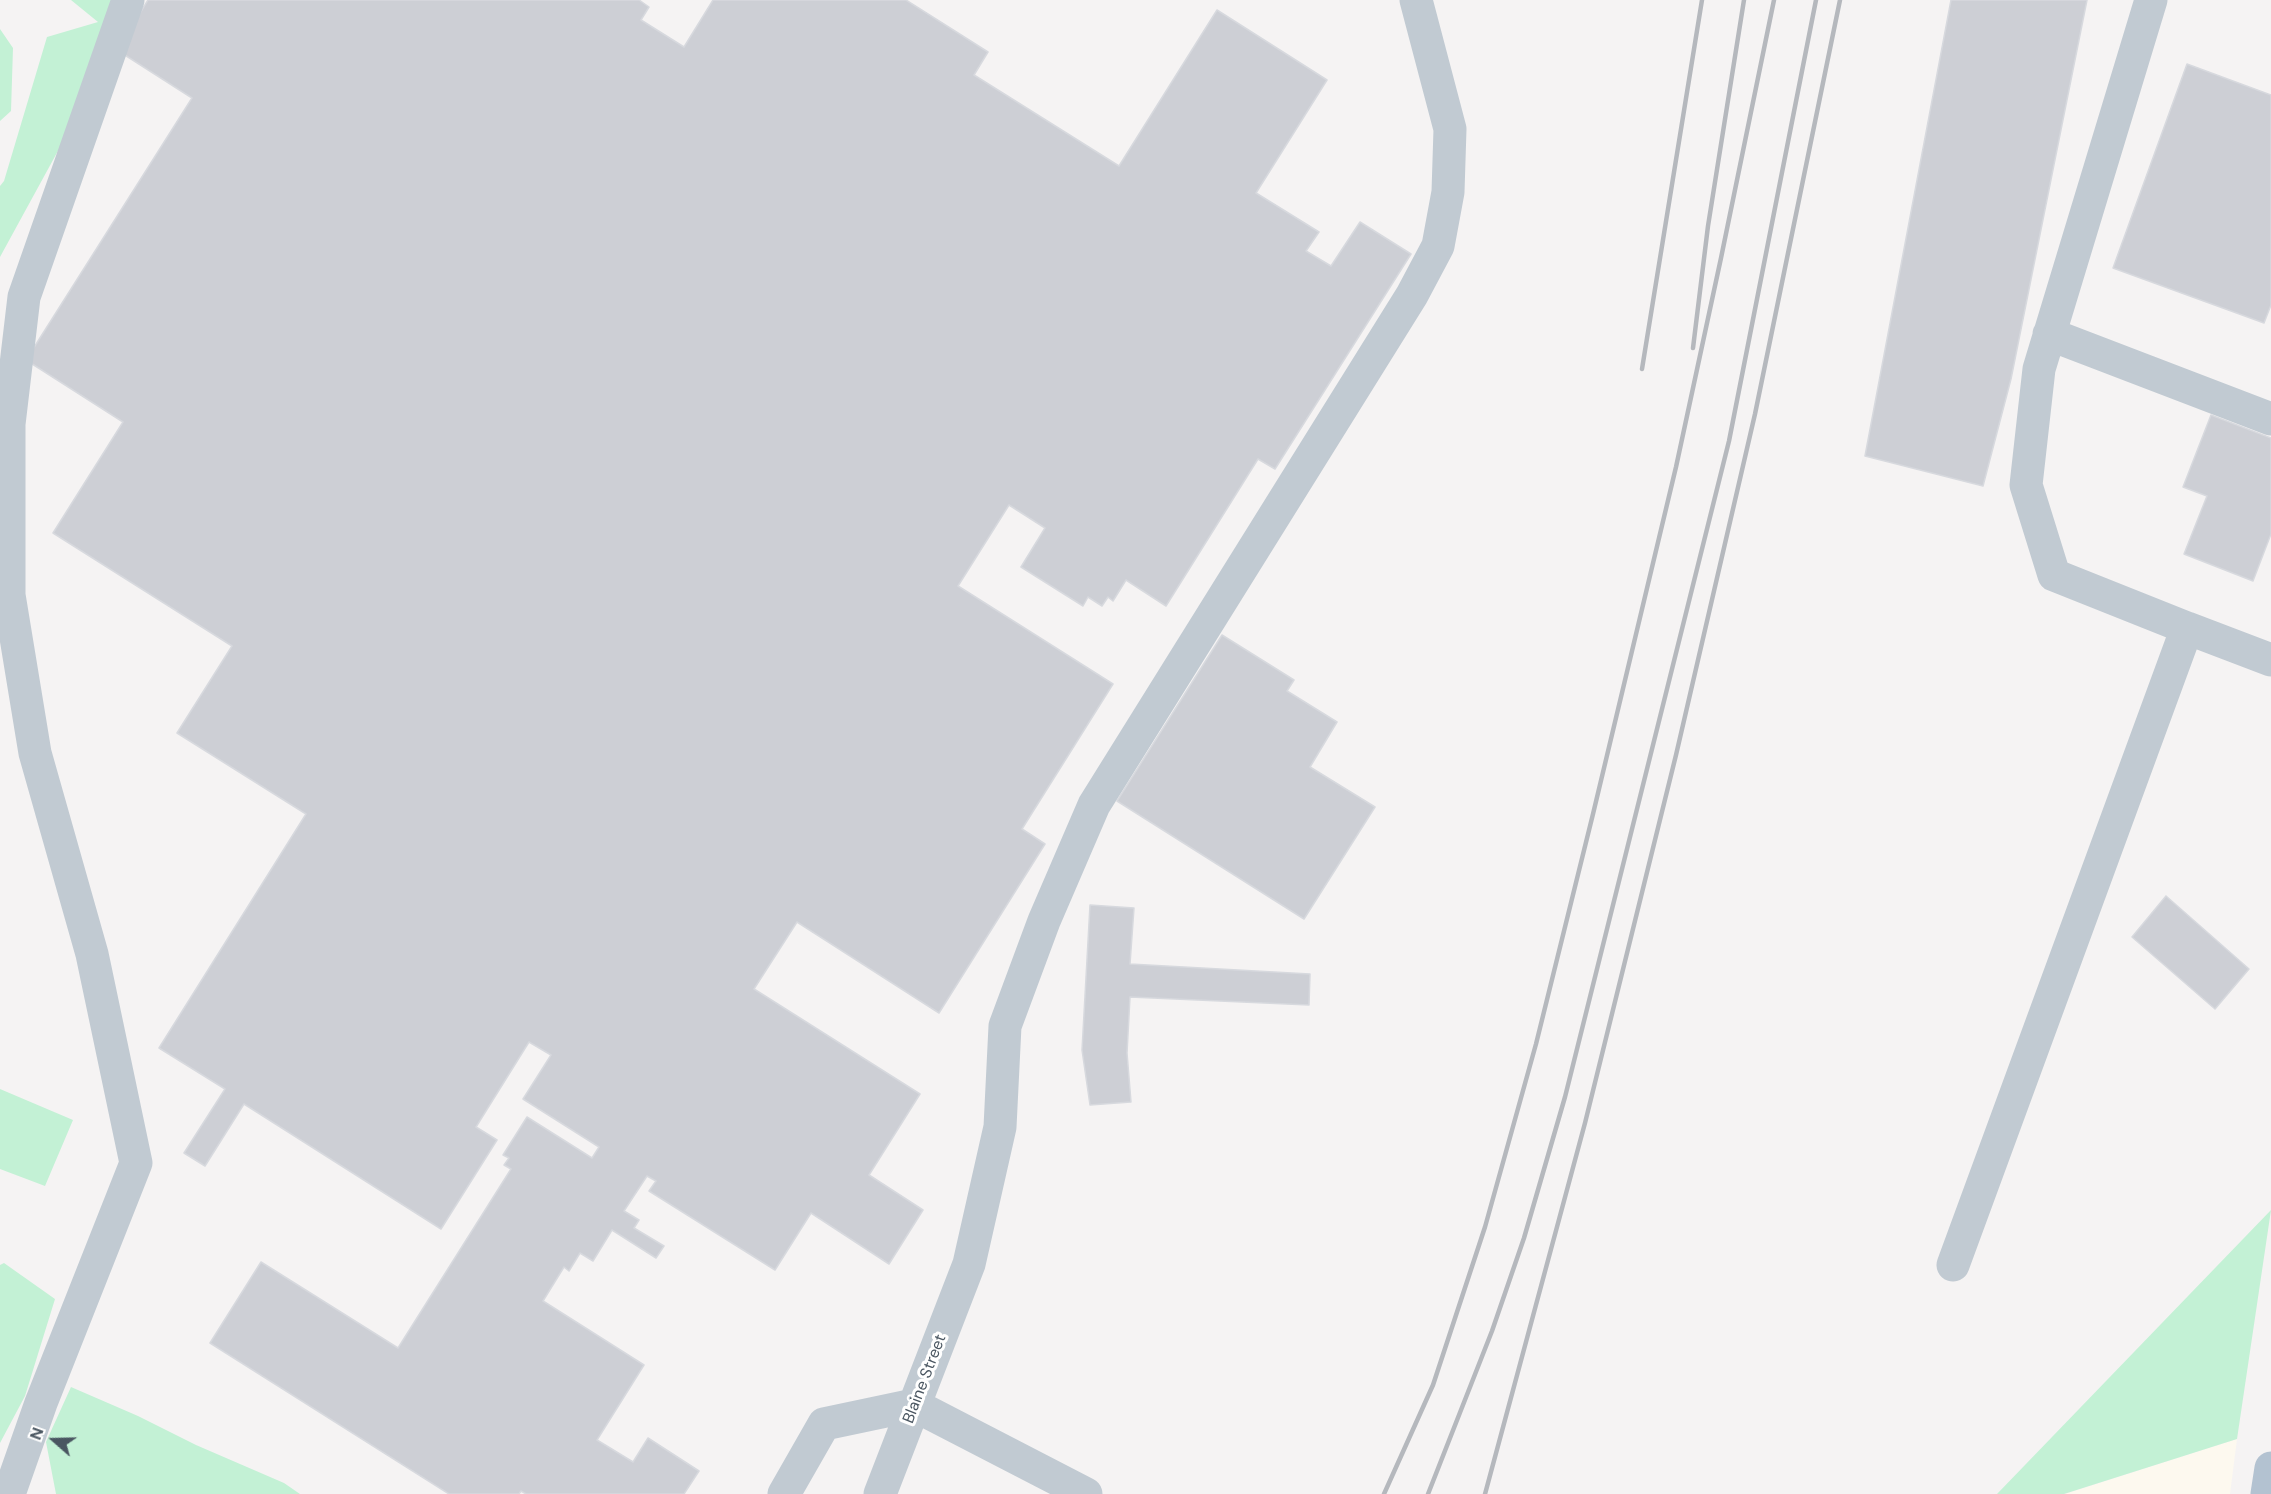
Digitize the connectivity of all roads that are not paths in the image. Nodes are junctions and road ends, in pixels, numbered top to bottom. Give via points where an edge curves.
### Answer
1 (128, 0) edge
2 (1416, 0) edge
3 (2151, 0) edge
4 (2049, 334) junction
5 (2271, 419) edge
6 (2187, 628) junction
7 (2271, 660) edge
8 (1953, 1265) dead end
9 (914, 1405) junction
10 (2271, 1468) edge
11 (9, 1494) edge
12 (784, 1494) edge
13 (880, 1494) edge
14 (1086, 1494) edge
15 (2267, 1494) edge

1 - 11 street via 24,297 9,424 9,595 35,753 92,954 136,1163
2 - 9 street, Blaine Street via 1450,129 1448,192 1438,246 1406,305 1094,805 1044,921 1005,1026 1000,1126 969,1264
3 - 4 street
4 - 5 street
4 - 6 street via 2039,369 2026,485 2054,575
6 - 7 street
6 - 8 street
9 - 12 street via 824,1424
9 - 13 street, Blaine Street
9 - 14 street
10 - 15 main road

